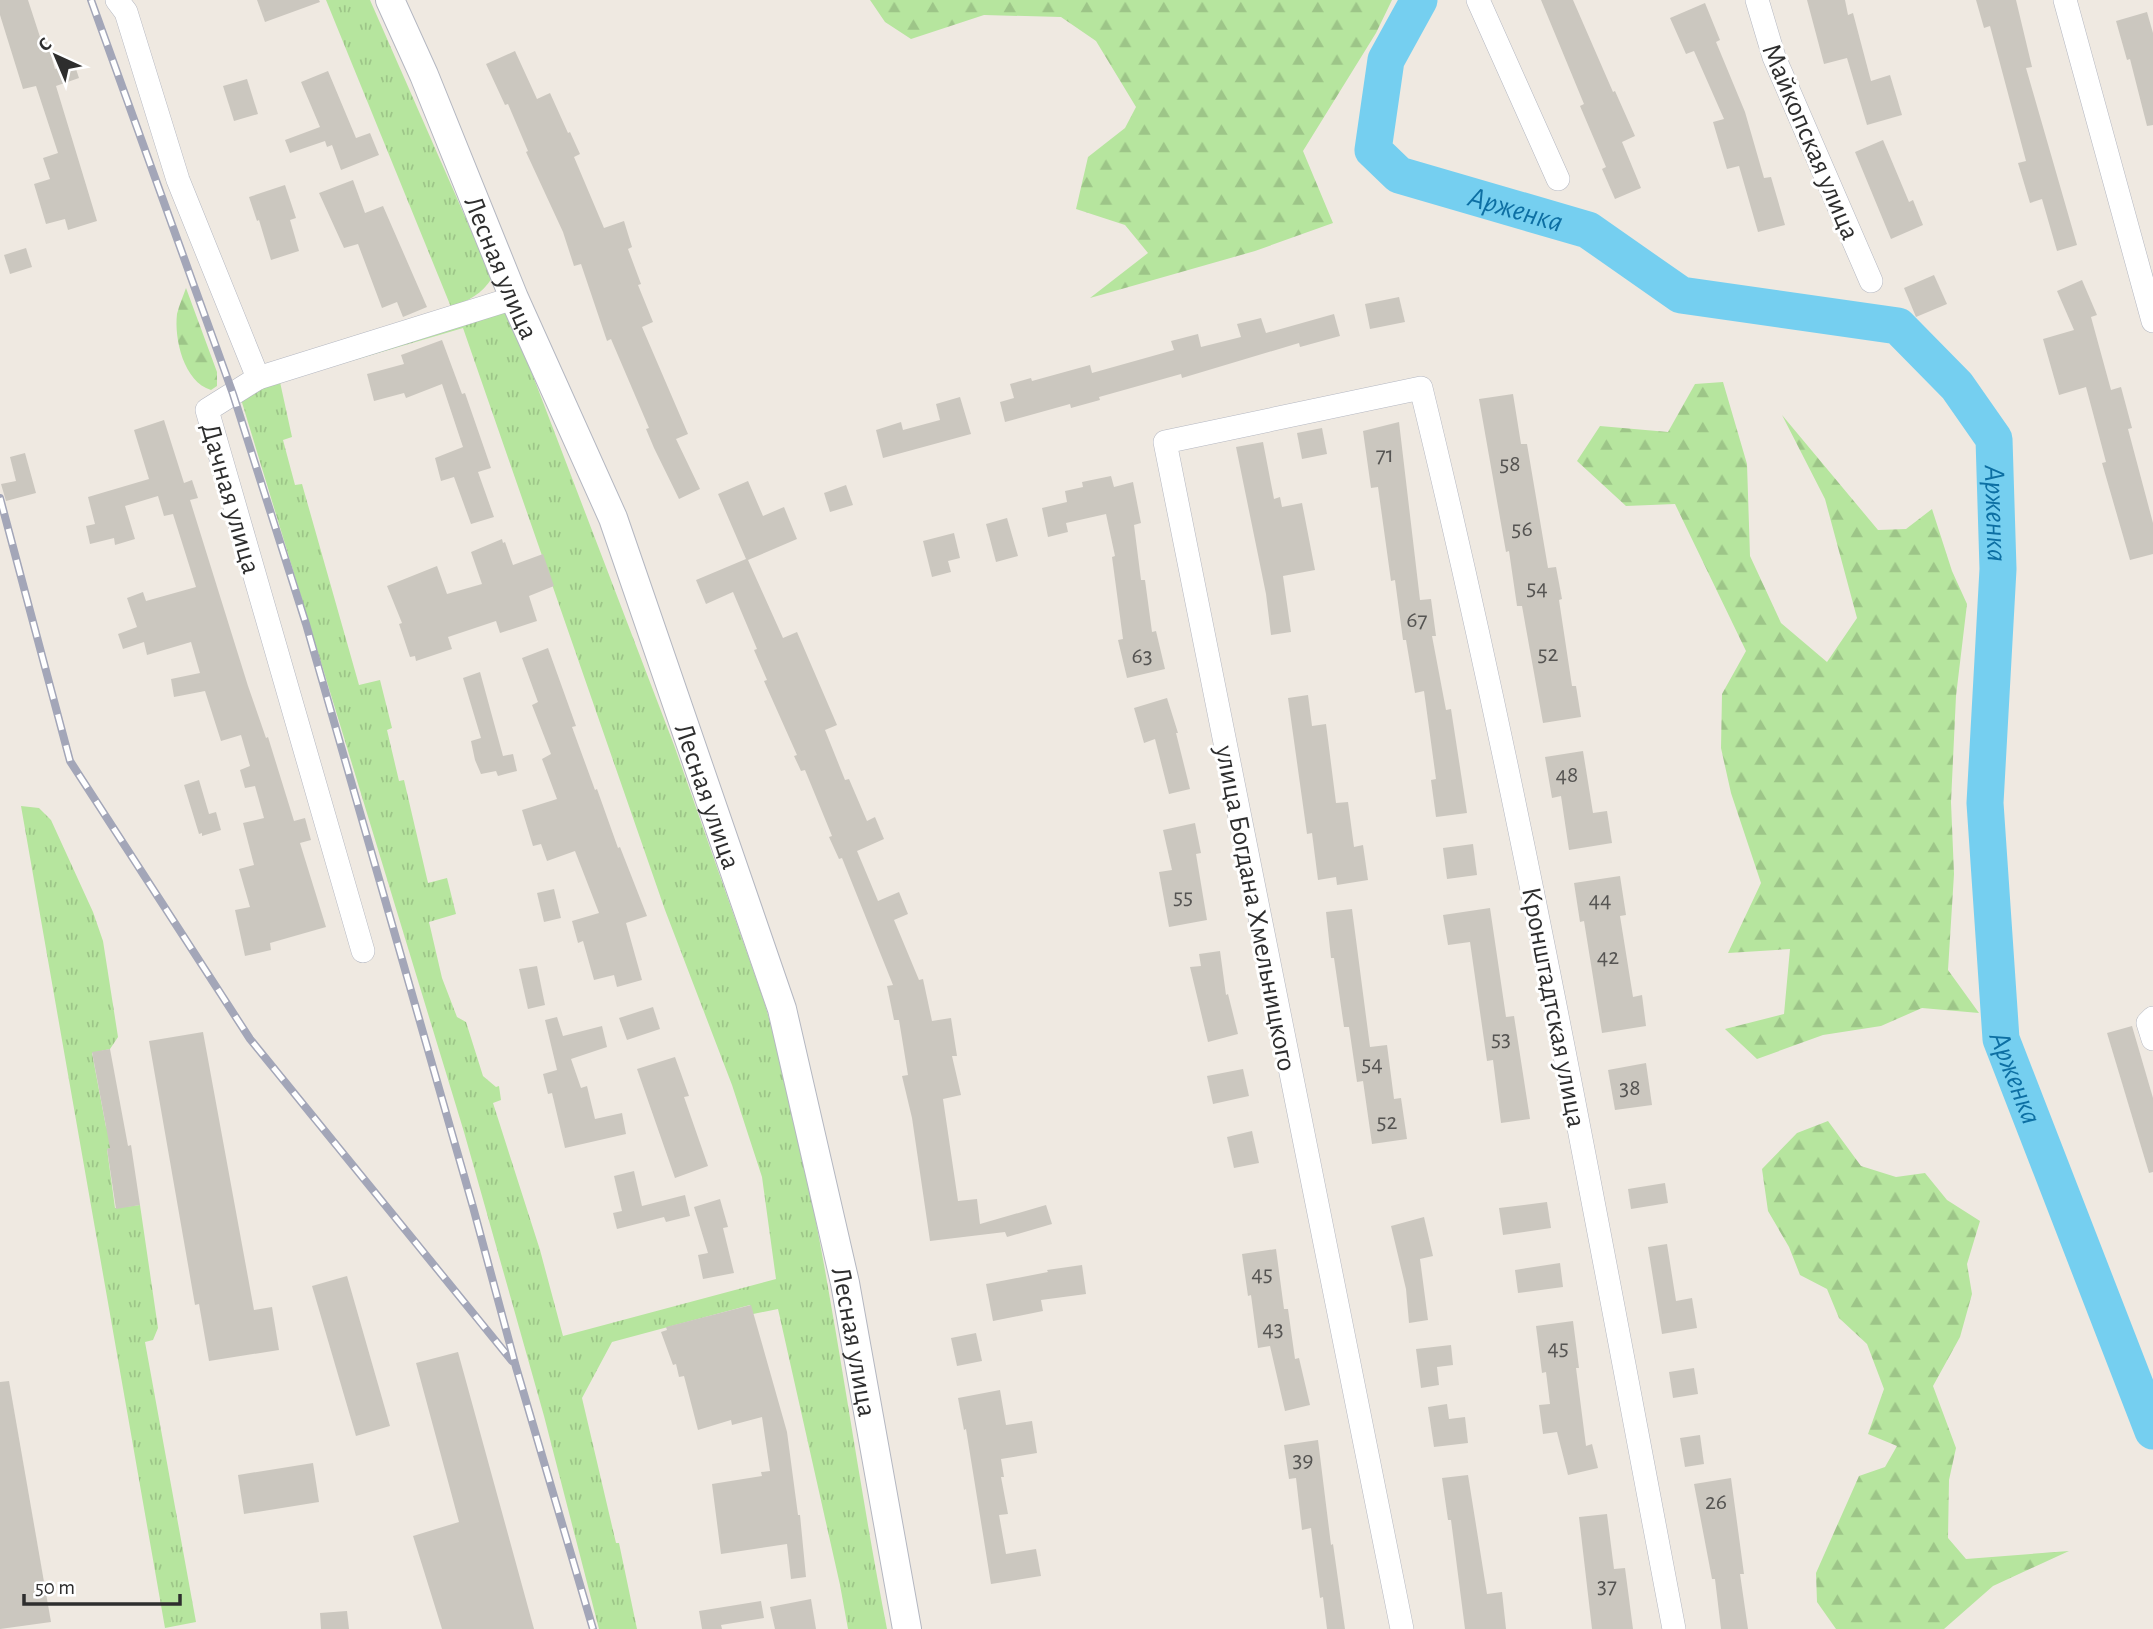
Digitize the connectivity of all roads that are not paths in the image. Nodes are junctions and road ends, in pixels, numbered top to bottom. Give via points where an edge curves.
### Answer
1 (117, 0) edge
2 (390, 0) edge
3 (1478, 0) edge
4 (1757, 0) edge
5 (2065, 0) edge
6 (1558, 179) dead end
7 (1871, 281) dead end
8 (514, 298) junction
9 (2153, 321) edge
10 (258, 378) junction
11 (1421, 388) joint
12 (363, 951) dead end
13 (2153, 1018) edge
14 (2153, 1039) edge
15 (907, 1629) edge
16 (1402, 1629) edge
17 (1674, 1629) edge

1 - 10 street via 126,12 178,180
2 - 8 street, Лесная улица
3 - 6 street
4 - 7 street, Майкопская улица via 1774,57
5 - 9 street
8 - 10 street
8 - 15 street, Лесная улица via 613,518 782,1009 845,1283
10 - 12 street, Дачная улица via 206,410
11 - 16 street, улица Богдана Хмельницкого via 1165,442
11 - 17 street, Кронштадтская улица via 1506,760
13 - 14 street via 2148,1023

